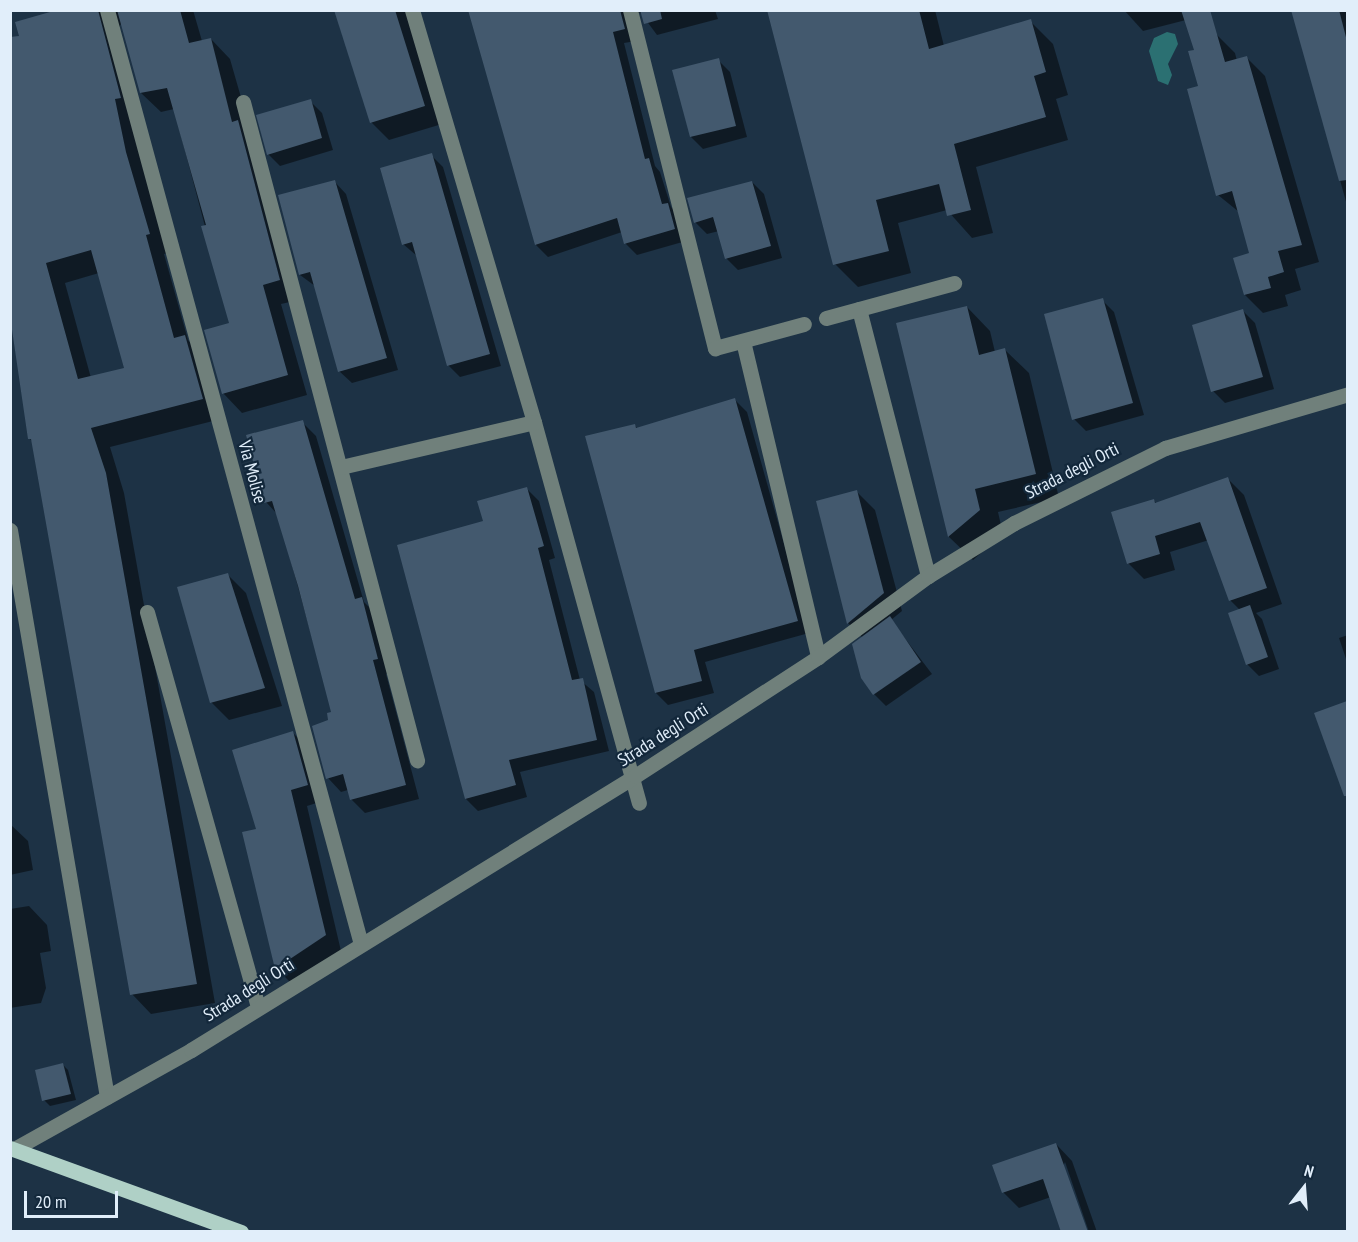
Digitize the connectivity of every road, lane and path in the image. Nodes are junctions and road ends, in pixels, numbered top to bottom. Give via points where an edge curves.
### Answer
1 (106, 10) edge
2 (412, 10) edge
3 (630, 10) edge
4 (243, 102) dead end
5 (954, 283) dead end
6 (859, 309) junction
7 (826, 318) dead end
8 (804, 324) dead end
9 (743, 341) junction
10 (1347, 394) edge
11 (534, 422) junction
12 (341, 467) junction
13 (10, 530) edge
14 (927, 576) junction
15 (147, 612) dead end
16 (818, 657) junction
17 (417, 760) dead end
18 (635, 776) junction
19 (639, 803) dead end
20 (361, 944) junction
21 (258, 1008) junction
22 (107, 1097) junction
23 (12, 1149) edge
24 (241, 1232) edge

1 - 20 street, Via Molise
2 - 11 street
3 - 9 street via 715,348
4 - 12 street
5 - 6 street
6 - 7 street
6 - 14 street
8 - 9 street
9 - 16 street
10 - 14 street, Strada degli Orti via 1208,433 1150,454 1014,523
11 - 12 street
11 - 18 street
12 - 17 street
13 - 22 street
14 - 16 street, Strada degli Orti
15 - 21 street
16 - 18 street, Strada degli Orti
18 - 19 street
18 - 20 street, Strada degli Orti
20 - 21 street, Strada degli Orti
21 - 22 street, Strada degli Orti
22 - 23 street, Strada degli Orti
23 - 24 main road

